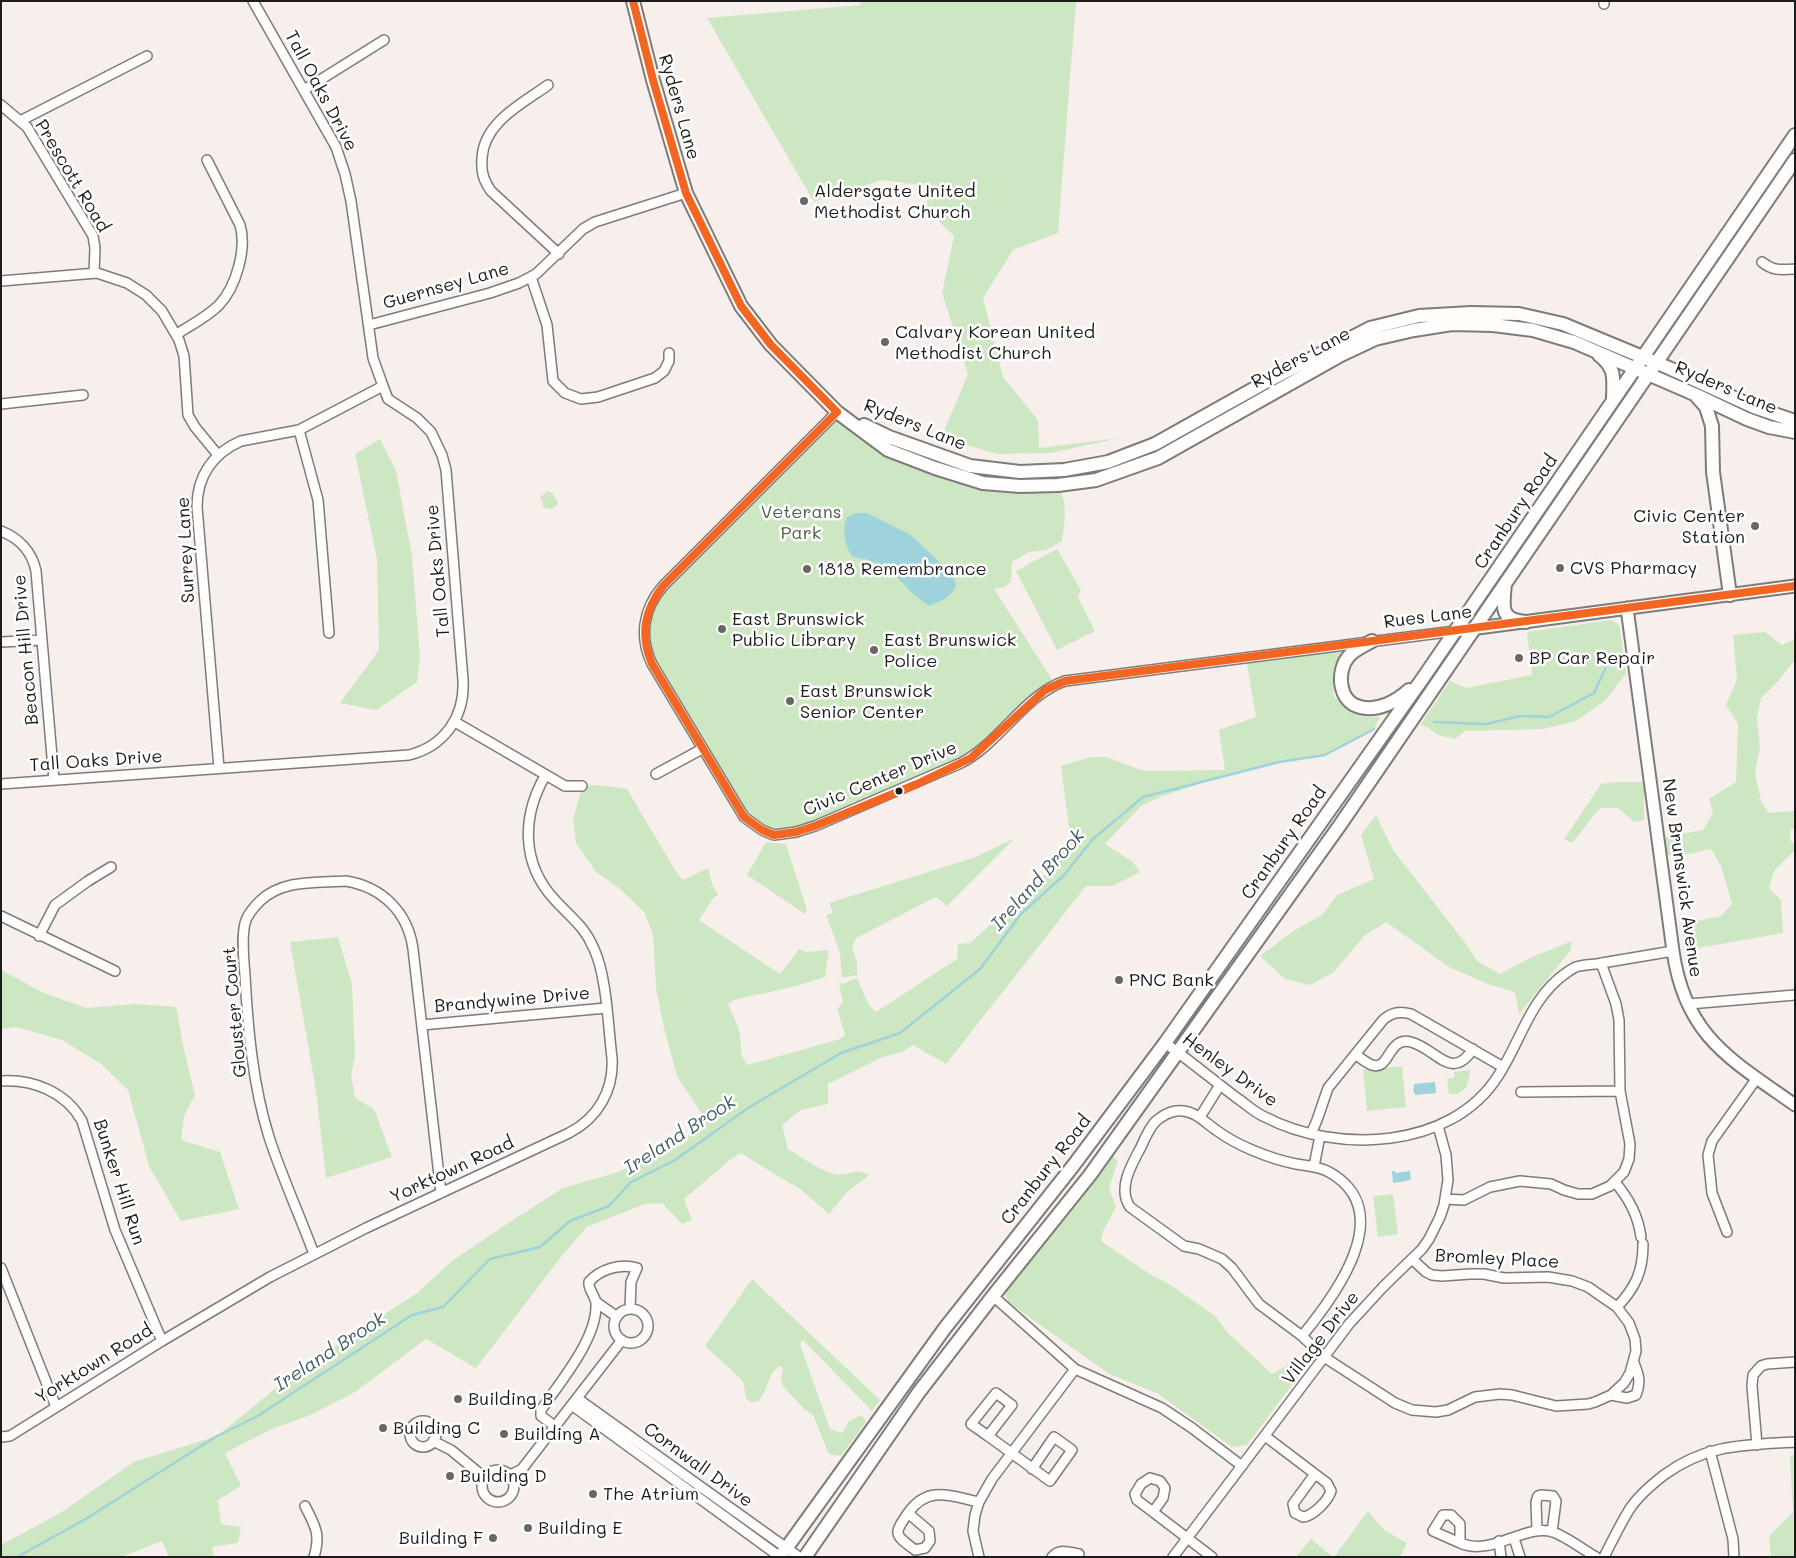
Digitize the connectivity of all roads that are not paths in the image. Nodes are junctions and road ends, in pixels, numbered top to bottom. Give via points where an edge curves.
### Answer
1 (253, 1) edge
2 (633, 1) edge
3 (384, 40) dead end
4 (147, 56) dead end
5 (548, 85) dead end
6 (304, 90) junction
7 (1, 105) edge
8 (20, 121) junction
9 (1795, 135) edge
10 (207, 160) dead end
11 (1795, 160) edge
12 (686, 193) junction
13 (559, 254) junction
14 (1762, 262) dead end
15 (1795, 268) edge
16 (94, 273) junction
17 (531, 277) junction
18 (1, 281) edge
19 (368, 325) junction
20 (177, 334) junction
21 (1594, 351) junction
22 (670, 353) dead end
23 (1642, 357) junction
24 (1656, 362) junction
25 (1634, 368) junction
26 (1648, 374) junction
27 (383, 386) junction
28 (1694, 394) junction
29 (83, 395) dead end
30 (1613, 400) junction
31 (1, 404) edge
32 (837, 412) junction
33 (1795, 421) edge
34 (299, 430) junction
35 (1795, 432) edge
36 (218, 455) junction
37 (1, 531) edge
38 (1505, 584) junction
39 (1795, 586) edge
40 (1730, 595) junction
41 (1627, 608) junction
42 (1526, 622) junction
43 (1474, 629) junction
44 (1454, 631) junction
45 (329, 633) dead end
46 (42, 640) junction
47 (1372, 641) junction
48 (1, 642) edge
49 (1422, 678) junction
50 (1065, 681) joint
51 (455, 722) junction
52 (702, 749) junction
53 (219, 768) junction
54 (656, 774) dead end
55 (545, 776) junction
56 (54, 780) junction
57 (1, 784) edge
58 (582, 786) dead end
59 (111, 867) dead end
60 (1, 916) edge
61 (39, 936) junction
62 (1673, 951) junction
63 (1601, 964) junction
64 (115, 971) dead end
65 (1795, 994) edge
66 (1689, 1004) junction
67 (606, 1008) junction
68 (422, 1025) junction
69 (1165, 1043) junction
70 (1473, 1049) junction
71 (1178, 1052) junction
72 (1356, 1055) junction
73 (1504, 1067) junction
74 (1757, 1078) junction
75 (1, 1081) edge
76 (1220, 1085) junction
77 (1521, 1092) dead end
78 (1620, 1092) junction
79 (1795, 1105) edge
80 (1200, 1117) junction
81 (1438, 1126) junction
82 (1315, 1135) junction
83 (1314, 1166) junction
84 (1615, 1182) junction
85 (441, 1193) junction
86 (1446, 1198) junction
87 (1727, 1232) dead end
88 (314, 1254) junction
89 (1412, 1259) junction
90 (1, 1268) edge
91 (992, 1296) junction
92 (596, 1302) junction
93 (1618, 1307) junction
94 (630, 1309) junction
95 (617, 1317) junction
96 (1302, 1336) junction
97 (622, 1340) junction
98 (162, 1341) junction
99 (1324, 1357) junction
100 (1795, 1362) edge
101 (1634, 1363) junction
102 (1075, 1369) junction
103 (1611, 1395) junction
104 (575, 1402) junction
105 (56, 1407) junction
106 (556, 1427) junction
107 (988, 1436) junction
108 (1265, 1436) junction
109 (1, 1438) edge
110 (433, 1441) dead end
111 (1795, 1442) edge
112 (1757, 1445) junction
113 (1710, 1451) junction
114 (1011, 1453) junction
115 (1242, 1466) junction
116 (1032, 1469) junction
117 (1315, 1474) junction
118 (510, 1476) junction
119 (485, 1478) junction
120 (979, 1502) junction
121 (305, 1506) dead end
122 (1152, 1512) dead end
123 (908, 1513) dead end
124 (1537, 1530) junction
125 (1552, 1532) junction
126 (1187, 1538) junction
127 (1514, 1538) junction
128 (1499, 1541) junction
129 (1460, 1543) dead end
130 (783, 1552) edge
131 (1078, 1555) edge
132 (314, 1557) edge
133 (799, 1557) edge
134 (805, 1557) edge
135 (979, 1557) edge
136 (1052, 1557) edge
137 (1174, 1557) edge
138 (1212, 1557) edge
139 (1501, 1557) edge
140 (1520, 1557) edge
141 (1596, 1557) edge
142 (1604, 1557) edge
143 (1734, 1557) edge

1 - 6 street, Tall Oaks Drive
2 - 12 main road, Ryders Lane
3 - 6 street
4 - 8 street
5 - 13 street via 502,118 491,131 484,144 481,169 491,191
6 - 19 street, Tall Oaks Drive via 336,147 345,174
7 - 8 street, Prescott Road
8 - 16 street, Prescott Road via 41,148 93,236
9 - 23 main road, Cranbury Road
10 - 20 street via 240,225 243,246 227,295 202,319
11 - 24 main road, Cranbury Road
12 - 13 street, Guernsey Lane via 595,222 583,229
12 - 32 main road, Ryders Lane via 740,306 771,345
13 - 17 street, Guernsey Lane
14 - 15 street via 1769,268
16 - 18 street
16 - 20 street via 117,278 146,295 162,311
17 - 19 street, Guernsey Lane via 490,293
17 - 22 street via 547,325 553,381 565,393 581,399 598,397 655,378 664,371 670,361
19 - 27 street, Tall Oaks Drive via 373,358
20 - 36 street via 184,356 188,415
21 - 25 main road, Ryders Lane
21 - 30 main road via 1612,369
21 - 32 main road, Ryders Lane via 1533,330 1493,326 1452,324 1375,339 1158,458 1096,480 1058,485 983,483 935,468 888,450
23 - 24 main road, Ryders Lane
23 - 25 main road, Cranbury Road
23 - 32 main road, Ryders Lane via 1563,324 1519,314 1419,316 1370,328 1155,444 1108,462 1064,470 1020,472 970,466 889,437
24 - 26 main road, Cranbury Road
24 - 33 main road, Ryders Lane via 1754,407
25 - 26 main road, Ryders Lane
25 - 30 main road, Cranbury Road
26 - 28 main road, Ryders Lane
26 - 38 main road, Cranbury Road
27 - 34 street, Surrey Lane
27 - 51 street, Tall Oaks Drive via 388,398 431,432 446,470 464,690
28 - 35 main road, Ryders Lane via 1758,424
28 - 40 main road via 1706,407 1712,426 1713,472
29 - 31 street
30 - 44 main road, Cranbury Road
32 - 52 street, Civic Center Drive via 663,586 648,611 644,631 649,658
34 - 36 street, Surrey Lane via 241,441
34 - 45 street via 318,500
36 - 53 street, Surrey Lane via 202,479 197,507
37 - 46 street, Beacon Hill Drive via 25,547 35,566
38 - 42 main road via 1504,610 1514,621
38 - 43 main road, Cranbury Road
39 - 40 street, Rues Lane
40 - 41 street, Rues Lane
41 - 42 street, Rues Lane
41 - 62 street, New Brunswick Avenue
42 - 43 street, Rues Lane
43 - 44 street, Rues Lane
43 - 71 main road, Cranbury Road via 1340,826
44 - 47 street, Rues Lane
44 - 49 main road, Cranbury Road
46 - 48 street
46 - 56 street, Beacon Hill Drive
47 - 49 main road via 1351,654 1342,669 1342,689 1354,705 1372,708 1387,704 1402,696
47 - 50 street, Rues Lane
49 - 69 main road, Cranbury Road
50 - 52 street, Civic Center Drive via 1045,690 971,758 917,784 796,832 774,834 752,825
51 - 53 street, Tall Oaks Drive via 435,744 409,755
51 - 55 street
52 - 54 street
53 - 56 street, Tall Oaks Drive
55 - 58 street via 565,786
55 - 67 street, Yorktown Road via 533,799 529,820 532,862 546,890 578,922 590,940 602,972
56 - 57 street, Tall Oaks Drive
59 - 61 street via 55,905
60 - 61 street
61 - 64 street
62 - 63 street, Henley Drive
62 - 66 street, New Brunswick Avenue via 1680,988
63 - 73 street, Henley Drive via 1576,967 1542,994
63 - 78 street via 1619,1020
65 - 66 street
66 - 74 street, New Brunswick Avenue via 1693,1016 1712,1042
67 - 68 street, Brandywine Drive
67 - 85 street, Yorktown Road via 612,1071 607,1094 594,1114 569,1133
68 - 85 street, Glouster Court
68 - 88 street, Glouster Court via 410,933 400,912 383,895 362,884 346,881 296,884 270,893 251,911 245,923 243,953 249,1030 259,1095 269,1137
69 - 71 street, Henley Drive
69 - 130 main road, Cranbury Road via 1074,1166 945,1328
70 - 72 street via 1466,1060 1458,1064 1406,1042 1395,1046 1380,1065 1372,1065
70 - 72 street via 1411,1014 1400,1012 1384,1020
70 - 73 street
71 - 76 street, Henley Drive
71 - 91 main road, Cranbury Road via 1090,1175
72 - 82 street via 1328,1088
73 - 81 street, Henley Drive via 1481,1097
74 - 79 street, New Brunswick Avenue
74 - 87 street via 1712,1141 1708,1155 1712,1193
75 - 98 street, Bunker Hill Run via 39,1086 66,1101 77,1112 115,1230
76 - 80 street
76 - 82 street, Henley Drive via 1263,1117
77 - 78 street
78 - 84 street via 1630,1149 1626,1168
80 - 83 street via 1228,1138 1253,1151 1287,1162
80 - 96 street via 1190,1112 1175,1112 1156,1122 1126,1178 1128,1203 1184,1246 1222,1260 1232,1268 1259,1304
81 - 82 street, Henley Drive via 1395,1138
81 - 86 street, Village Drive via 1447,1162
82 - 83 street
83 - 96 street via 1333,1175 1351,1193 1359,1211 1361,1230 1340,1285
84 - 86 street via 1602,1191 1583,1195 1551,1184 1520,1181 1490,1187 1464,1200
84 - 93 street via 1633,1209 1642,1240 1642,1266 1628,1296
85 - 88 street, Yorktown Road
86 - 89 street, Village Drive via 1429,1239
88 - 98 street, Yorktown Road
89 - 93 street, Bromley Place via 1426,1272 1442,1276 1484,1274 1572,1281 1588,1287
89 - 99 street, Village Drive via 1349,1324
90 - 105 street
91 - 102 street
91 - 134 main road, Cranbury Road via 919,1392
92 - 94 street via 588,1287 589,1282 614,1267 626,1264 637,1268 631,1282
92 - 95 street
92 - 106 street via 588,1340 541,1410 541,1416
93 - 101 street, Bromley Place via 1630,1323 1635,1339
94 - 95 street
94 - 97 street via 645,1316 648,1332 640,1341 628,1343
95 - 97 street via 616,1332
96 - 99 street
97 - 104 street
98 - 105 street, Yorktown Road
99 - 103 street via 1395,1403 1412,1410 1442,1411 1488,1394 1512,1394 1556,1406 1595,1402
99 - 108 street, Village Drive
100 - 112 street via 1767,1364 1754,1375
101 - 103 street, Bromley Place via 1624,1383
101 - 103 street via 1639,1376 1636,1395 1627,1398
102 - 114 street
102 - 115 street via 1162,1408
104 - 106 street
104 - 130 street, Cornwall Drive
105 - 109 street, Yorktown Road via 10,1436
106 - 118 street via 522,1469
107 - 107 street via 971,1424 996,1393 1012,1405
107 - 114 street
108 - 115 street, Village Drive
108 - 117 street
110 - 119 street via 451,1450
111 - 112 street
112 - 113 street
113 - 142 street via 1682,1464 1647,1489 1630,1509
113 - 143 street via 1733,1539
114 - 116 street
114 - 120 street
115 - 126 street, Village Drive
116 - 116 street via 1050,1481 1072,1450 1054,1438
117 - 117 street via 1330,1486 1329,1495 1312,1514 1298,1516 1293,1504
118 - 119 street via 497,1470
118 - 119 street via 513,1491 499,1501 490,1499 484,1492
120 - 123 street via 931,1495 920,1499
120 - 135 street via 973,1530
121 - 132 street via 317,1529
122 - 126 street
124 - 125 street
124 - 125 street via 1538,1496 1553,1496 1556,1501
124 - 127 street
125 - 141 street
126 - 137 street, Village Drive
126 - 138 street
127 - 128 street
127 - 140 street
128 - 129 street via 1492,1546 1475,1547
128 - 139 street
130 - 133 street, Cornwall Drive
131 - 136 street via 1060,1551

